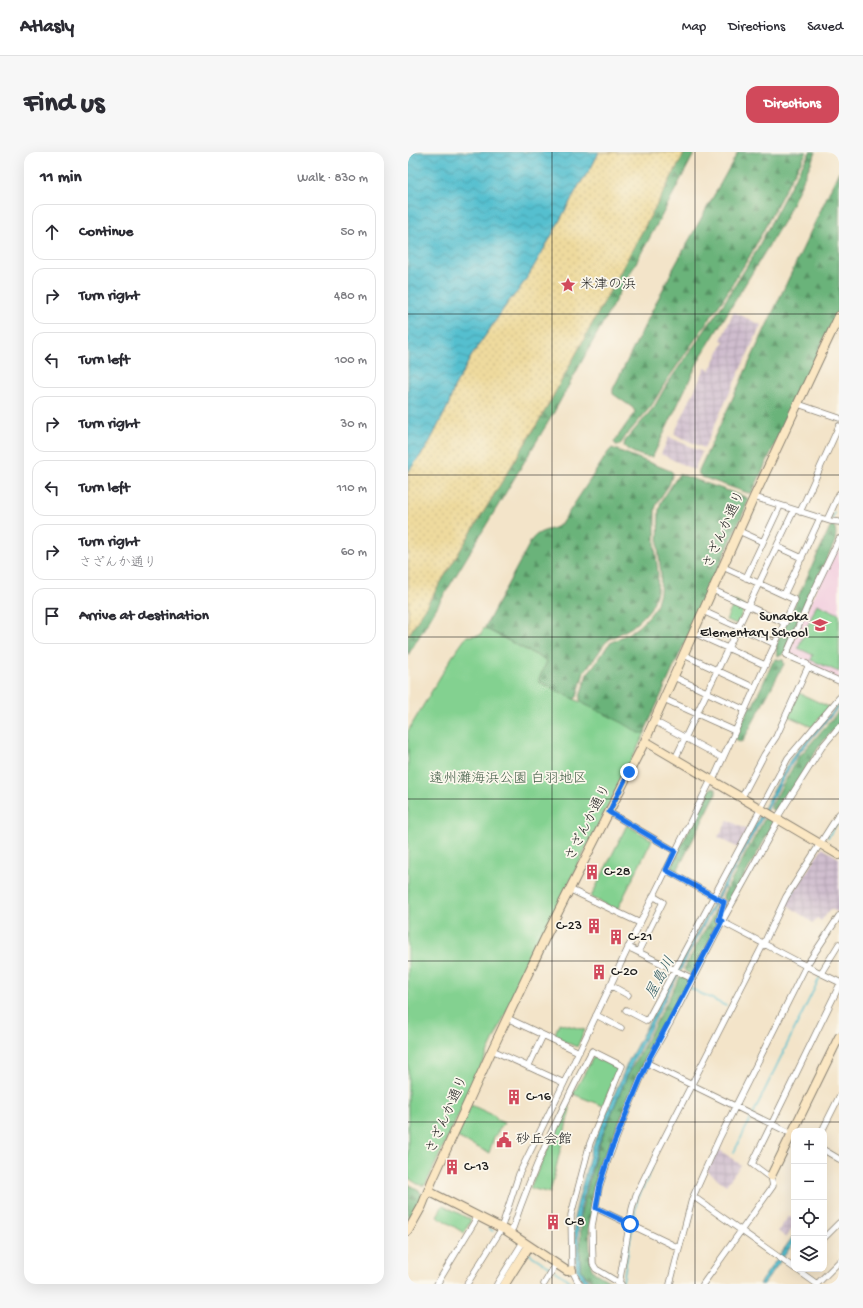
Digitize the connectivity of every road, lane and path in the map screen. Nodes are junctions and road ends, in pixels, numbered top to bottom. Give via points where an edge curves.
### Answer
1 (839, 316) edge
2 (835, 332) edge
3 (798, 404) junction
4 (839, 418) edge
5 (839, 426) edge
6 (839, 494) edge
7 (754, 498) junction
8 (780, 506) junction
9 (797, 511) junction
10 (820, 518) junction
11 (827, 520) junction
12 (839, 522) edge
13 (739, 531) junction
14 (839, 539) edge
15 (763, 542) junction
16 (778, 547) junction
17 (802, 558) junction
18 (723, 568) junction
19 (746, 578) junction
20 (760, 584) junction
21 (713, 590) junction
22 (784, 595) junction
23 (749, 606) junction
24 (703, 611) junction
25 (784, 622) junction
26 (739, 628) junction
27 (694, 633) junction
28 (775, 644) junction
29 (729, 649) junction
30 (684, 655) junction
31 (765, 665) junction
32 (808, 667) junction
33 (718, 671) junction
34 (674, 677) junction
35 (839, 681) edge
36 (755, 688) junction
37 (707, 693) junction
38 (839, 698) edge
39 (664, 699) junction
40 (745, 710) junction
41 (697, 714) junction
42 (654, 721) junction
43 (839, 727) edge
44 (735, 731) junction
45 (686, 738) junction
46 (645, 741) junction
47 (723, 758) junction
48 (675, 759) junction
49 (712, 780) junction
50 (742, 797) junction
51 (763, 810) junction
52 (609, 812) junction
53 (839, 814) edge
54 (778, 819) junction
55 (820, 843) junction
56 (675, 851) junction
57 (839, 855) edge
58 (666, 870) junction
59 (569, 889) junction
60 (653, 896) junction
61 (716, 898) junction
62 (839, 916) edge
63 (722, 921) junction
64 (640, 923) junction
65 (763, 944) junction
66 (839, 944) edge
67 (628, 947) junction
68 (638, 952) junction
69 (806, 966) junction
70 (677, 971) junction
71 (821, 973) junction
72 (693, 979) junction
73 (839, 982) edge
74 (610, 985) junction
75 (839, 986) edge
76 (628, 994) dead end
77 (626, 1010) dead end
78 (596, 1015) junction
79 (507, 1018) junction
80 (621, 1028) dead end
81 (543, 1035) junction
82 (839, 1037) edge
83 (492, 1050) junction
84 (578, 1052) junction
85 (588, 1058) junction
86 (648, 1063) junction
87 (528, 1067) junction
88 (564, 1083) junction
89 (691, 1084) junction
90 (573, 1086) junction
91 (839, 1097) edge
92 (735, 1106) junction
93 (771, 1124) junction
94 (796, 1128) edge
95 (824, 1128) edge
96 (791, 1133) edge
97 (791, 1138) edge
98 (827, 1152) edge
99 (839, 1158) edge
100 (771, 1176) junction
101 (428, 1191) junction
102 (694, 1197) junction
103 (596, 1208) junction
104 (478, 1216) junction
105 (839, 1223) edge
106 (630, 1224) junction
107 (501, 1228) junction
108 (742, 1230) junction
109 (408, 1231) edge
110 (509, 1233) junction
111 (826, 1236) edge
112 (526, 1244) junction
113 (679, 1248) junction
114 (839, 1262) edge
115 (556, 1264) junction
116 (791, 1265) edge
117 (572, 1270) junction
118 (800, 1272) edge
119 (437, 1284) edge
120 (468, 1284) edge
121 (497, 1284) edge
122 (505, 1284) edge
123 (544, 1284) edge
124 (580, 1284) edge
125 (620, 1284) edge
126 (670, 1284) edge
127 (703, 1284) edge
128 (817, 1284) edge

1 - 2 street, さざんか通り
2 - 3 street, さざんか通り
3 - 4 street
3 - 7 street, さざんか通り
5 - 9 street
6 - 11 street
7 - 8 street
7 - 13 street, さざんか通り
8 - 9 street
8 - 15 street
9 - 10 street
9 - 16 street
10 - 11 street
10 - 17 street
11 - 12 street
13 - 15 street
13 - 18 street, さざんか通り
14 - 32 street via 786,655 807,664
15 - 19 street
16 - 17 street
16 - 20 street
17 - 22 street
18 - 19 street
18 - 21 street, さざんか通り
19 - 20 street
20 - 22 street
20 - 23 street
21 - 23 street
21 - 24 street, さざんか通り
22 - 25 street via 794,600
23 - 25 street
23 - 26 street
24 - 26 street
24 - 27 street, さざんか通り
25 - 28 street
26 - 28 street
26 - 29 street
27 - 29 street
27 - 30 street, さざんか通り
28 - 31 street
29 - 31 street
29 - 33 street
30 - 33 street
30 - 34 street, さざんか通り
31 - 36 street
32 - 35 street
32 - 50 street via 776,737
33 - 36 street
33 - 37 street
34 - 37 street
34 - 39 street, さざんか通り
36 - 40 street
37 - 40 street
37 - 41 street
38 - 51 street via 791,753
39 - 41 street
39 - 42 street, さざんか通り
40 - 44 street
41 - 44 street
41 - 45 street
42 - 45 street
42 - 46 street, さざんか通り
43 - 54 street via 822,746
44 - 47 street
45 - 47 street
45 - 48 street
46 - 48 street
46 - 52 street, さざんか通り
47 - 49 street
48 - 49 street
49 - 50 street
49 - 56 street
50 - 51 street
51 - 54 street
51 - 61 street
52 - 56 street
52 - 59 street, さざんか通り
53 - 55 street
54 - 55 street
54 - 63 street
55 - 57 street
55 - 65 street via 786,897
56 - 58 street
58 - 60 street
58 - 61 street
59 - 64 street
59 - 79 street, さざんか通り
60 - 64 street
60 - 68 street via 663,902
61 - 63 street via 724,902 719,920
61 - 70 street
62 - 69 street
63 - 65 street
63 - 72 street
64 - 67 street
65 - 69 street
65 - 89 street
66 - 71 street
67 - 68 street
67 - 74 street
68 - 70 street
69 - 71 street
69 - 92 street
70 - 72 street
70 - 77 street via 647,1021
71 - 73 street
72 - 86 street
74 - 76 street
74 - 78 street
75 - 93 street
78 - 80 street
78 - 84 street
79 - 81 street
79 - 83 street, さざんか通り
81 - 84 street
81 - 87 street
82 - 94 street
83 - 87 street
83 - 101 street, さざんか通り
84 - 85 street
84 - 88 street
85 - 90 street
85 - 117 street via 592,1051 622,1066 591,1138 572,1210
86 - 89 street
86 - 103 street via 611,1150 600,1184
87 - 88 street
88 - 90 street
88 - 107 street via 519,1174
89 - 92 street
89 - 106 street via 636,1196
90 - 110 street via 525,1190 513,1228
91 - 95 street
92 - 93 street
92 - 102 street
93 - 96 street
93 - 100 street via 752,1164
97 - 100 street
98 - 99 street
100 - 108 street via 773,1186
101 - 104 street
101 - 109 street, さざんか通り
102 - 108 street
102 - 113 street
103 - 106 street
103 - 125 street via 591,1230 593,1266
104 - 107 street
104 - 119 street
105 - 111 street
106 - 113 street
106 - 125 street
107 - 110 street
107 - 120 street
108 - 116 street
108 - 127 street
110 - 112 street
112 - 115 street
112 - 121 street
112 - 122 street
113 - 126 street
114 - 128 street
115 - 117 street via 567,1271
115 - 123 street
117 - 124 street
118 - 128 street

